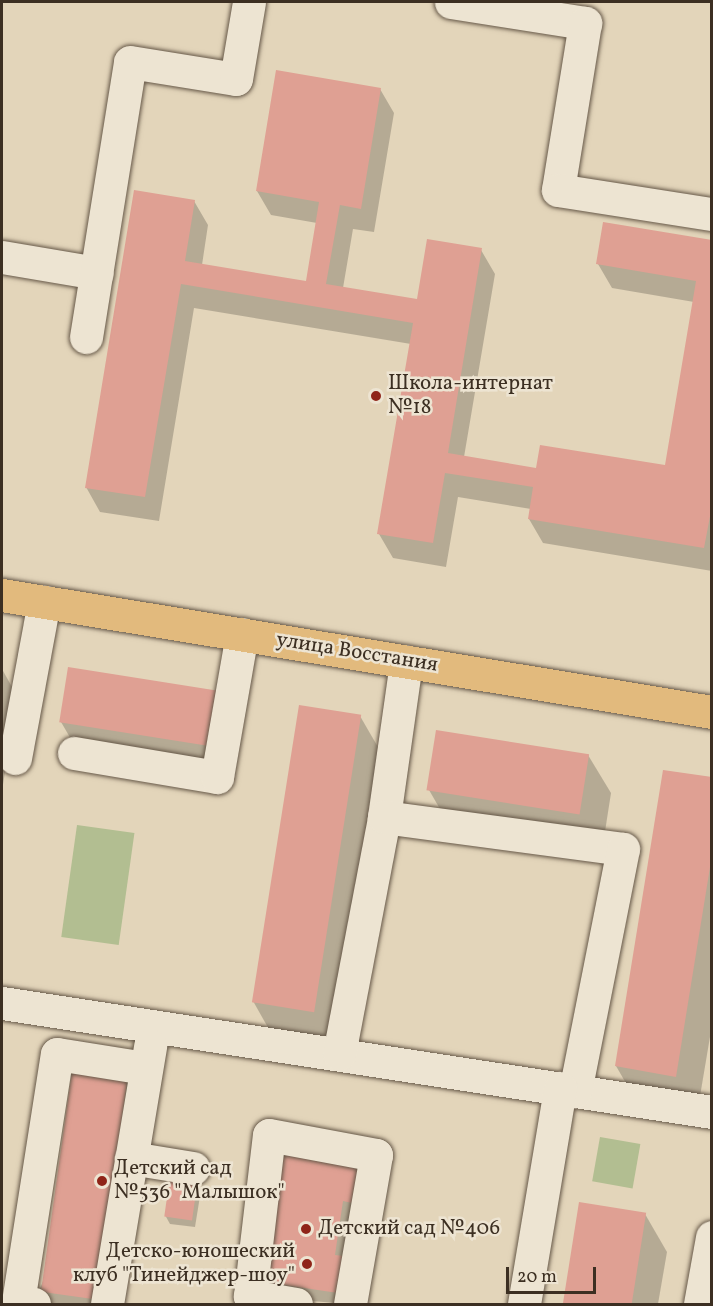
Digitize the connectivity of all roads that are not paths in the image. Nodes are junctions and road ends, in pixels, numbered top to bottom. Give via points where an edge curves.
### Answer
1 (249, 2) edge
2 (451, 2) edge
3 (711, 214) edge
4 (2, 257) edge
5 (98, 273) junction
6 (86, 337) dead end
7 (2, 595) edge
8 (44, 602) junction
9 (242, 634) junction
10 (406, 662) junction
11 (711, 712) edge
12 (74, 753) dead end
13 (15, 758) dead end
14 (384, 817) junction
15 (2, 1003) edge
16 (152, 1026) junction
17 (339, 1054) junction
18 (145, 1068) junction
19 (568, 1090) junction
20 (711, 1112) edge
21 (131, 1158) junction
22 (193, 1168) dead end
23 (711, 1237) edge
24 (34, 1305) edge
25 (107, 1305) edge
26 (296, 1305) edge
27 (350, 1305) edge
28 (524, 1305) edge
29 (700, 1305) edge

1 - 5 street via 236,79 130,62
2 - 3 street via 585,23 558,190
4 - 5 street
5 - 6 street
7 - 8 main road, улица Восстания
8 - 9 main road, улица Восстания
8 - 13 street
9 - 10 main road, улица Восстания
9 - 12 street via 217,777
10 - 11 main road, улица Восстания
10 - 14 street
14 - 17 street
14 - 19 street via 623,849
15 - 16 street
16 - 17 street
16 - 18 street
17 - 19 street
18 - 21 street
18 - 24 street via 57,1054 18,1302
19 - 20 street
19 - 28 street
21 - 22 street
21 - 25 street
23 - 29 street
26 - 27 street via 250,1296 269,1135 376,1155

